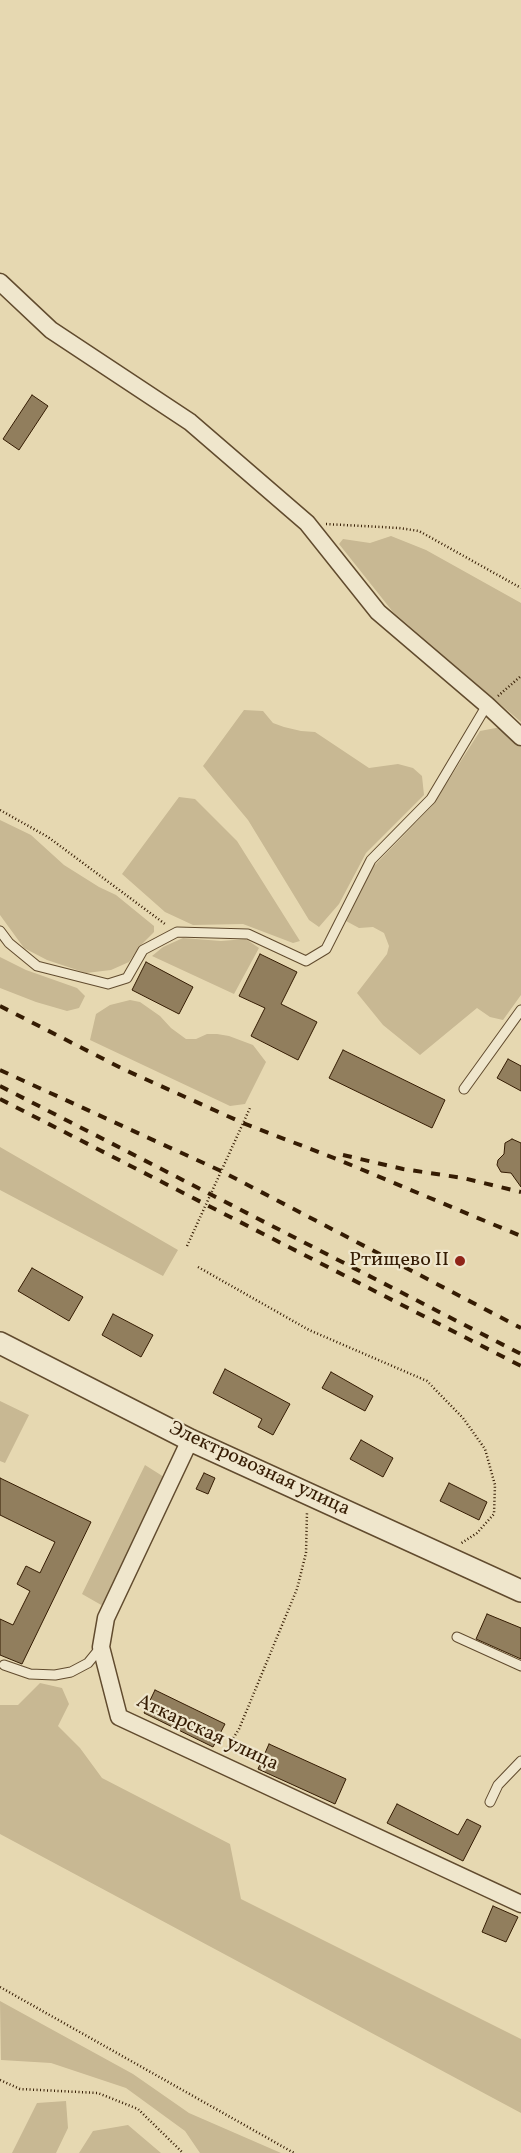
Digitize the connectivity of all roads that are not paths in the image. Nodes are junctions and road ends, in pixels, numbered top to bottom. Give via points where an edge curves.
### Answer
1 (0, 282) edge
2 (487, 705) junction
3 (521, 737) edge
4 (0, 931) edge
5 (521, 1010) edge
6 (464, 1090) dead end
7 (0, 1343) edge
8 (190, 1440) junction
9 (521, 1591) edge
10 (457, 1637) dead end
11 (101, 1647) junction
12 (4, 1665) dead end
13 (521, 1666) edge
14 (521, 1761) edge
15 (490, 1802) dead end
16 (521, 1904) edge

1 - 2 street via 51,330 190,422 308,523 378,612
2 - 3 street
2 - 4 lane via 431,799 371,860 326,949 306,961 248,934 177,932 143,950 127,978 108,984 37,966 9,943
5 - 6 lane
7 - 8 street, Электровозная улица
8 - 9 street, Электровозная улица
8 - 11 street, Аткарская улица via 106,1618
10 - 13 lane
11 - 12 lane via 88,1663 55,1676 30,1674
11 - 16 street, Аткарская улица via 119,1717
14 - 15 lane via 498,1785

